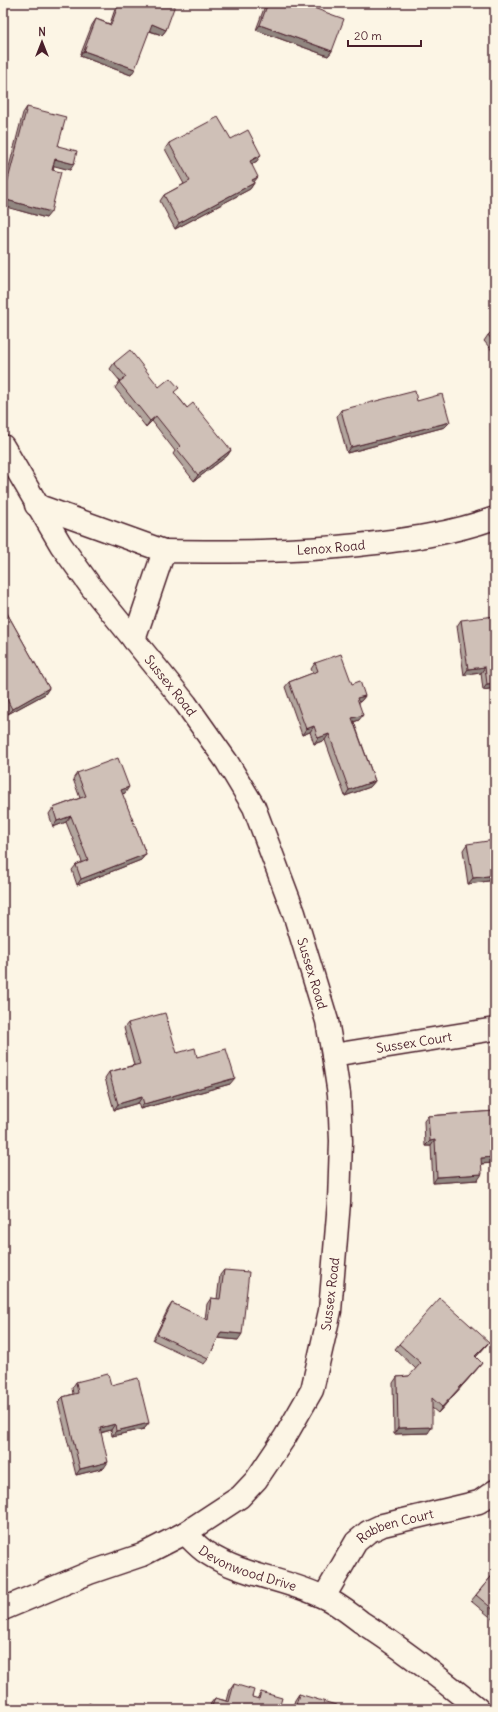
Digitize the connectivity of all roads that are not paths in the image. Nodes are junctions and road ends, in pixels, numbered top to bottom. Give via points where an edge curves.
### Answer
1 (3, 446) edge
2 (36, 505) junction
3 (495, 518) edge
4 (164, 551) junction
5 (134, 640) junction
6 (495, 1029) edge
7 (334, 1055) junction
8 (495, 1491) edge
9 (185, 1533) junction
10 (324, 1597) junction
11 (3, 1609) edge
12 (478, 1709) edge

1 - 2 street, Sussex Road
2 - 4 street, Lenox Road
2 - 5 street, Sussex Road via 92,588
3 - 4 street, Lenox Road via 470,527 410,540 318,549
4 - 5 street
5 - 7 street, Sussex Road via 227,762 254,807 294,913 327,1021
6 - 7 street, Sussex Court
7 - 9 street, Sussex Road via 341,1141 339,1202 330,1311 312,1390 285,1437 250,1486 240,1497
8 - 10 street, Rabben Court via 480,1502 383,1525 368,1532 356,1542
9 - 10 street, Devonwood Drive via 207,1553 225,1562
9 - 11 street via 142,1555 89,1573
10 - 12 street, Devonwood Drive via 431,1671

